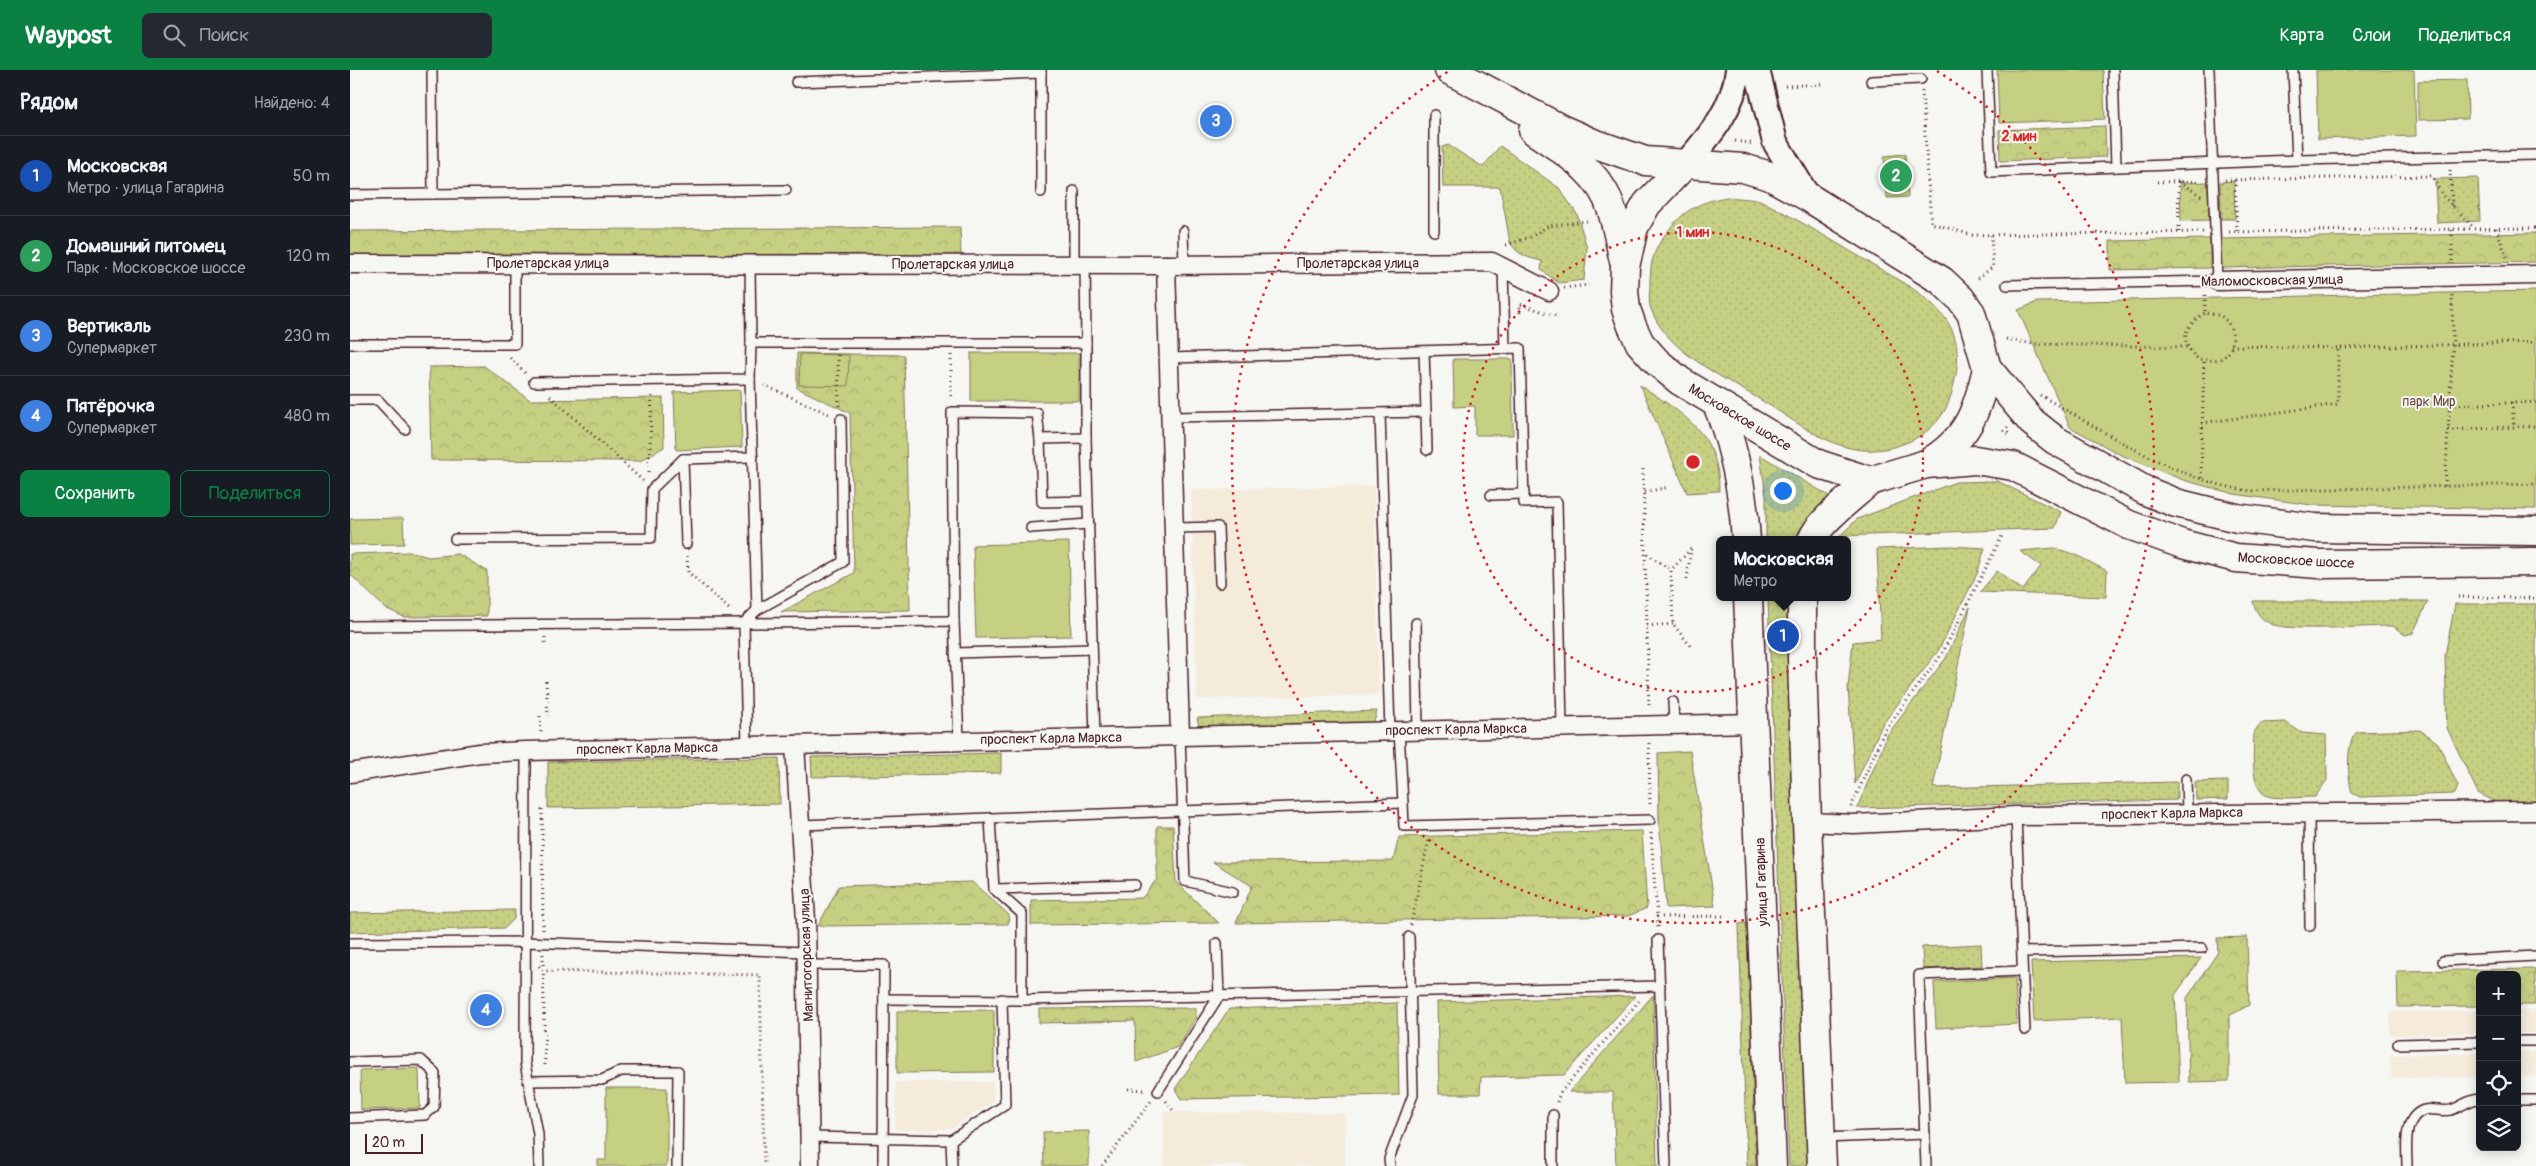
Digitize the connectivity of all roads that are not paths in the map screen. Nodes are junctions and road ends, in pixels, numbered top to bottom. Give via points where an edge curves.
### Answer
1 (432, 70) edge
2 (1738, 70) edge
3 (1757, 70) edge
4 (1987, 70) edge
5 (2113, 70) edge
6 (2209, 70) edge
7 (2293, 70) edge
8 (1041, 72) edge
9 (1454, 73) edge
10 (1921, 79) road end
11 (1871, 81) dead end
12 (796, 82) dead end
13 (1434, 115) dead end
14 (2536, 154) edge
15 (2297, 160) junction
16 (1685, 163) junction
17 (2213, 163) junction
18 (2116, 167) junction
19 (786, 190) dead end
20 (1041, 192) dead end
21 (1074, 192) dead end
22 (433, 194) junction
23 (350, 195) edge
24 (1808, 197) junction
25 (1183, 231) dead end
26 (1434, 231) dead end
27 (515, 263) junction
28 (350, 264) edge
29 (750, 264) junction
30 (1079, 264) junction
31 (1166, 264) junction
32 (1184, 264) junction
33 (1503, 266) junction
34 (1625, 267) junction
35 (2536, 275) edge
36 (2211, 281) junction
37 (2007, 285) dead end
38 (1549, 291) dead end
39 (751, 343) junction
40 (1086, 343) junction
41 (350, 344) edge
42 (1504, 348) junction
43 (1424, 351) junction
44 (1169, 358) junction
45 (1986, 368) junction
46 (750, 379) junction
47 (534, 382) road end
48 (350, 400) edge
49 (1717, 404) junction
50 (1426, 412) junction
51 (1380, 413) junction
52 (1172, 417) junction
53 (840, 420) road end
54 (405, 429) dead end
55 (1086, 438) junction
56 (1040, 439) junction
57 (1428, 450) dead end
58 (753, 457) junction
59 (684, 460) junction
60 (1926, 464) junction
61 (1870, 481) junction
62 (1524, 494) junction
63 (1491, 495) dead end
64 (1088, 501) junction
65 (1089, 524) junction
66 (1031, 528) dead end
67 (1175, 528) junction
68 (2536, 531) edge
69 (1746, 536) edge
70 (1814, 536) edge
71 (455, 539) dead end
72 (686, 544) road end
73 (2536, 562) edge
74 (1220, 583) dead end
75 (1748, 601) edge
76 (1802, 601) edge
77 (758, 610) junction
78 (954, 621) junction
79 (744, 622) junction
80 (1416, 623) dead end
81 (350, 626) edge
82 (1092, 649) junction
83 (955, 654) junction
84 (1673, 702) dead end
85 (1755, 723) junction
86 (1674, 724) junction
87 (1562, 727) junction
88 (1418, 730) junction
89 (1394, 731) junction
90 (1180, 735) junction
91 (1095, 737) junction
92 (959, 740) junction
93 (795, 745) junction
94 (747, 746) junction
95 (533, 751) junction
96 (350, 773) edge
97 (2186, 779) dead end
98 (1403, 803) junction
99 (1183, 811) junction
100 (2536, 811) edge
101 (2309, 812) junction
102 (2187, 813) junction
103 (2016, 816) junction
104 (990, 818) junction
105 (1650, 820) road end
106 (1807, 822) junction
107 (800, 825) junction
108 (1135, 885) dead end
109 (994, 889) junction
110 (1233, 892) dead end
111 (2310, 926) dead end
112 (1409, 937) road end
113 (1658, 940) road end
114 (524, 942) junction
115 (350, 943) edge
116 (1217, 943) dead end
117 (2202, 948) dead end
118 (2022, 952) junction
119 (2536, 956) edge
120 (807, 958) junction
121 (2444, 961) dead end
122 (2022, 971) junction
123 (1656, 986) junction
124 (1410, 991) junction
125 (1220, 996) junction
126 (884, 998) junction
127 (1002, 1000) junction
128 (1022, 1000) junction
129 (2025, 1030) dead end
130 (2536, 1041) edge
131 (2476, 1042) edge
132 (2521, 1042) edge
133 (2398, 1044) dead end
134 (350, 1062) edge
135 (528, 1081) junction
136 (1158, 1091) road end
137 (2476, 1099) edge
138 (2521, 1100) edge
139 (2536, 1100) edge
140 (350, 1118) edge
141 (1553, 1120) road end
142 (1925, 1134) junction
143 (810, 1137) junction
144 (1820, 1138) junction
145 (884, 1139) junction
146 (951, 1140) junction
147 (539, 1166) edge
148 (677, 1166) edge
149 (810, 1166) edge
150 (883, 1166) edge
151 (952, 1166) edge
152 (1390, 1166) edge
153 (1553, 1166) edge
154 (1666, 1166) edge
155 (1772, 1166) edge
156 (1822, 1166) edge
157 (1926, 1166) edge
158 (2407, 1166) edge

1 - 22 lane
2 - 16 main road via 1725,112 1707,140
3 - 24 main road via 1775,142
4 - 18 lane via 1991,172
5 - 18 lane
6 - 17 lane
7 - 15 lane
8 - 12 lane
8 - 20 lane
9 - 16 main road, Московское шоссе via 1593,143 1645,161
9 - 34 main road, Московское шоссе via 1588,170 1600,185 1612,210
10 - 11 lane
13 - 26 lane
14 - 15 lane
15 - 17 lane
16 - 24 main road, Московское шоссе via 1752,171 1770,176
16 - 34 main road, Московское шоссе via 1638,218
17 - 18 lane
17 - 36 lane via 2215,232
19 - 22 lane
21 - 30 lane
22 - 23 lane
24 - 45 main road, Московское шоссе via 1942,280 1971,313
25 - 32 lane
27 - 28 street, Пролетарская улица
27 - 29 street, Пролетарская улица
27 - 41 lane via 515,344
29 - 30 street, Пролетарская улица
29 - 39 lane
30 - 31 street, Пролетарская улица
30 - 40 lane
31 - 32 street, Пролетарская улица
31 - 44 street
32 - 33 street, Пролетарская улица via 1492,262
33 - 38 street, Пролетарская улица
33 - 42 lane
34 - 49 main road, Московское шоссе via 1626,309 1640,343 1680,381
35 - 36 street, Маломосковская улица
36 - 37 lane, Маломосковская улица
39 - 40 lane
39 - 46 lane
40 - 55 lane
42 - 43 lane
42 - 62 lane via 1520,348
43 - 44 lane
43 - 50 lane
44 - 52 street
45 - 60 main road, Московское шоссе via 1970,421 1960,438
45 - 68 main road, Московское шоссе via 2022,411 2055,440 2146,491 2176,503 2237,518 2314,528
46 - 47 lane
46 - 58 lane
48 - 54 lane via 378,400
49 - 61 main road, Московское шоссе via 1818,464
49 - 69 main road via 1731,437
50 - 51 lane
50 - 57 lane
51 - 52 lane
51 - 89 lane
52 - 67 street
53 - 77 lane via 843,562
55 - 56 lane
55 - 64 lane
56 - 64 lane via 1042,502
56 - 78 lane via 1037,413 952,412
58 - 59 lane
58 - 77 lane
59 - 71 lane via 650,487 651,538
59 - 72 lane
60 - 61 main road, Московское шоссе
60 - 73 main road, Московское шоссе via 1975,460 2012,466 2129,525 2182,544 2236,558 2319,564
61 - 70 main road
62 - 63 lane
62 - 87 lane via 1524,503 1557,502
64 - 65 lane
65 - 66 lane
65 - 82 lane
67 - 74 lane via 1218,527
67 - 90 street
75 - 85 main road, улица Гагарина
76 - 106 main road
77 - 79 lane
78 - 79 lane
78 - 83 lane
79 - 81 lane
79 - 94 lane
80 - 88 lane
82 - 83 lane
82 - 91 lane
83 - 92 lane
84 - 86 lane
85 - 86 street, проспект Карла Маркса
85 - 155 main road, улица Гагарина
86 - 87 street, проспект Карла Маркса
87 - 88 street, проспект Карла Маркса
88 - 89 street, проспект Карла Маркса
89 - 90 street, проспект Карла Маркса
89 - 98 lane
90 - 91 street, проспект Карла Маркса
90 - 99 lane
91 - 92 street, проспект Карла Маркса
92 - 93 street, проспект Карла Маркса
93 - 94 street, проспект Карла Маркса
93 - 107 street, Магнитогорская улица
94 - 95 street, проспект Карла Маркса
95 - 96 street, проспект Карла Маркса via 480,753
95 - 114 lane
97 - 102 lane
98 - 99 lane
98 - 105 lane via 1404,826
99 - 104 lane
99 - 110 lane via 1185,881
100 - 101 street, проспект Карла Маркса
101 - 102 street, проспект Карла Маркса
101 - 111 lane
102 - 103 street, проспект Карла Маркса
103 - 106 street, проспект Карла Маркса via 1854,824
103 - 118 lane
104 - 107 lane
104 - 109 lane
106 - 144 main road
107 - 120 street, Магнитогорская улица
108 - 109 lane
109 - 128 lane via 1022,914
112 - 124 lane
113 - 123 lane
114 - 115 lane
114 - 120 lane
114 - 135 lane
116 - 125 lane
117 - 118 lane
118 - 122 lane
119 - 121 lane
120 - 126 lane via 884,965
120 - 143 street, Магнитогорская улица
122 - 129 lane
122 - 142 lane via 1919,975
123 - 124 lane
123 - 154 lane
124 - 125 lane
124 - 152 lane via 1413,1095 1389,1159
125 - 128 lane
125 - 136 lane
126 - 127 lane
126 - 145 lane
127 - 128 lane
127 - 146 lane via 1008,1105
130 - 132 lane
131 - 133 lane
134 - 140 lane via 421,1060 435,1073 434,1106 425,1115
135 - 147 lane via 538,1134
135 - 148 lane via 602,1080 620,1071 678,1071
137 - 158 lane via 2450,1110 2423,1110 2411,1120 2406,1133
138 - 139 lane
141 - 153 lane
142 - 144 lane
142 - 157 lane
143 - 145 lane
143 - 149 street, Магнитогорская улица
144 - 156 main road
145 - 146 lane
145 - 150 lane
146 - 151 lane

